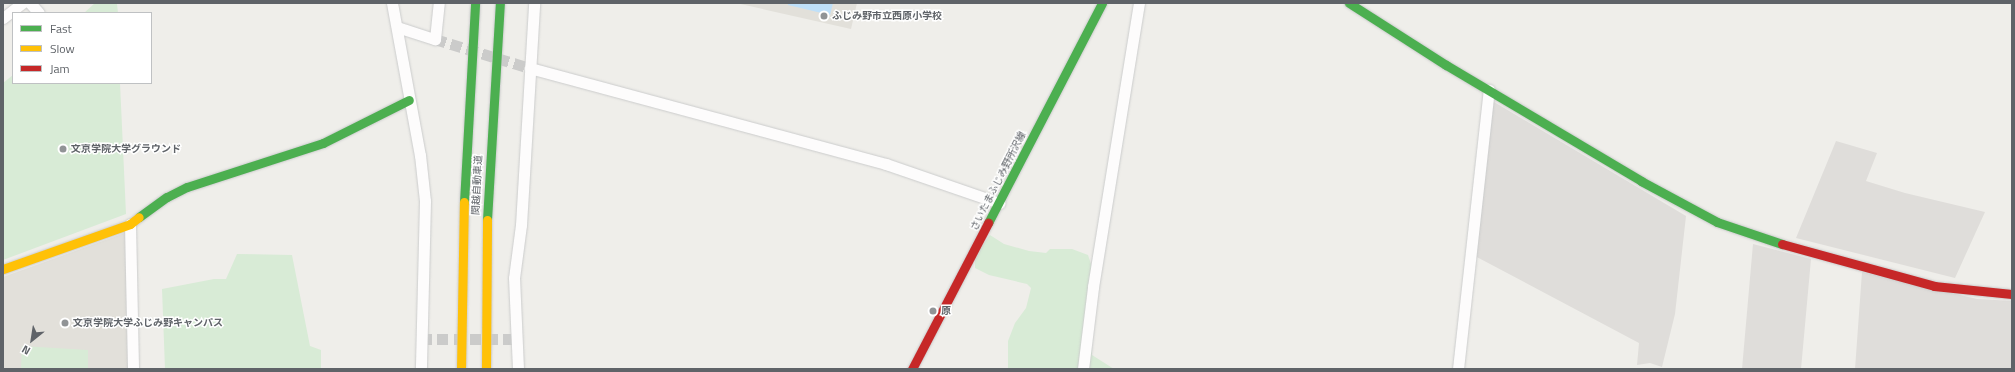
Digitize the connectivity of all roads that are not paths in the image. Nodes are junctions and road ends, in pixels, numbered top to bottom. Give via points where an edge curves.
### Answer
1 (22, 3) edge
2 (30, 3) edge
3 (392, 3) edge
4 (439, 3) edge
5 (475, 3) edge
6 (500, 3) edge
7 (534, 3) edge
8 (1102, 3) edge
9 (1139, 3) edge
10 (1349, 3) edge
11 (38, 12) edge
12 (3, 18) edge
13 (397, 27) junction
14 (530, 68) junction
15 (1489, 90) junction
16 (410, 100) junction
17 (999, 203) junction
18 (130, 224) junction
19 (3, 269) edge
20 (2012, 294) edge
21 (133, 369) edge
22 (421, 369) edge
23 (461, 369) edge
24 (486, 369) edge
25 (518, 369) edge
26 (912, 369) edge
27 (1083, 369) edge
28 (1458, 369) edge

1 - 12 street
2 - 11 street
3 - 13 street
4 - 13 street via 435,39
5 - 23 main road, 関越自動車道 via 462,229
6 - 24 main road, 関越自動車道 via 486,230
7 - 14 street
8 - 17 main road, さいたまふじみ野所沢線
9 - 27 street via 1094,279
10 - 15 main road
13 - 16 street
14 - 17 street via 886,164
14 - 25 street via 521,225 514,278
15 - 20 main road via 1691,209 1737,230 1934,286
15 - 28 street
16 - 18 main road via 323,144 187,187 167,197
16 - 22 street via 425,201
17 - 26 main road, さいたまふじみ野所沢線
18 - 19 main road
18 - 21 street

